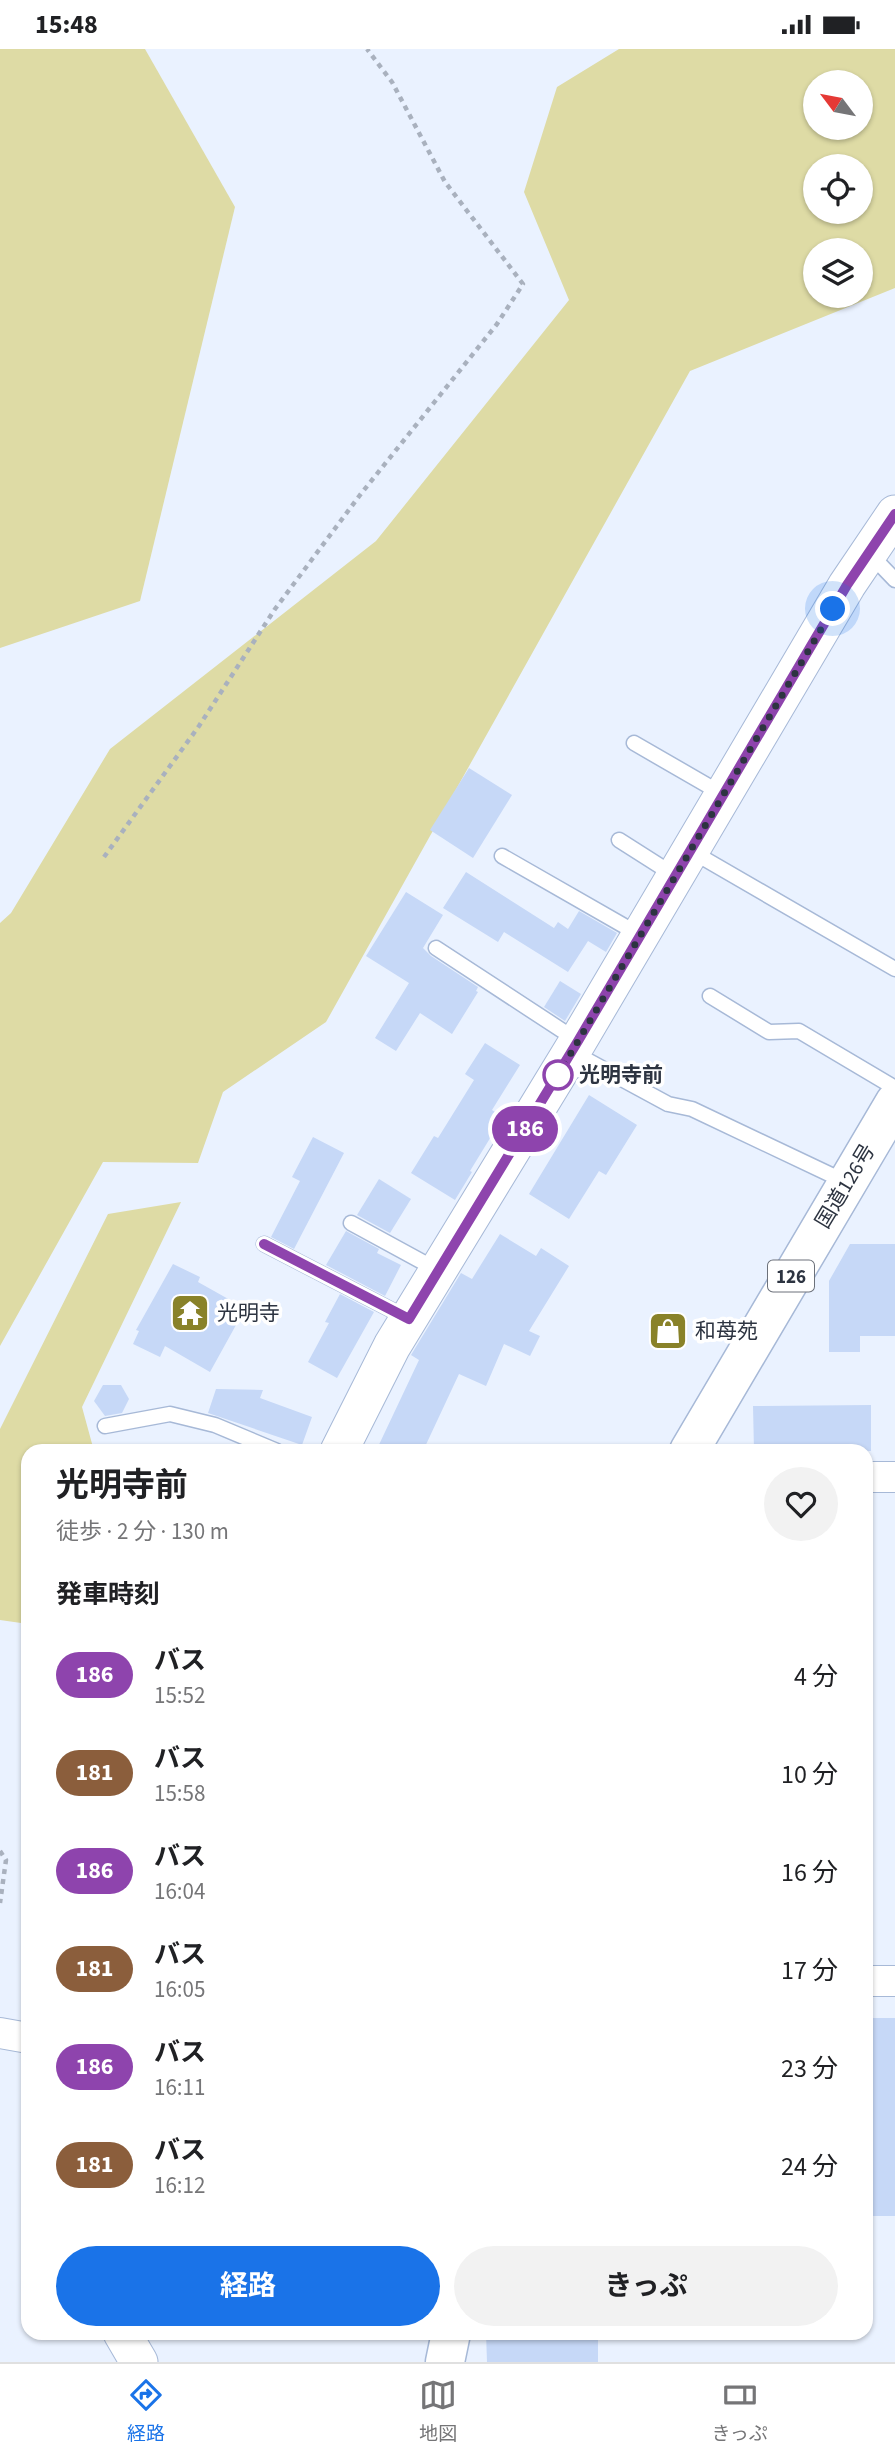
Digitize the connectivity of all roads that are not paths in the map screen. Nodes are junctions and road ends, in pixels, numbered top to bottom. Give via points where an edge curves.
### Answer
1 (895, 514) edge
2 (869, 553) junction
3 (895, 580) edge
4 (634, 743) dead end
5 (724, 796) junction
6 (619, 841) dead end
7 (502, 856) dead end
8 (684, 864) junction
9 (641, 936) junction
10 (436, 948) dead end
11 (895, 969) edge
12 (710, 996) dead end
13 (575, 1047) junction
14 (895, 1089) edge
15 (895, 1102) edge
16 (847, 1182) junction
17 (351, 1223) dead end
18 (264, 1244) dead end
19 (439, 1271) junction
20 (409, 1319) junction
21 (105, 1426) dead end
22 (260, 1444) edge
23 (342, 1444) edge
24 (693, 1444) edge
25 (873, 1476) edge
26 (895, 1477) edge
27 (873, 1981) edge
28 (895, 1982) edge
29 (0, 2033) edge
30 (21, 2037) edge
31 (126, 2340) edge
32 (450, 2340) edge
33 (139, 2362) edge
34 (445, 2362) edge

1 - 2 street
2 - 3 lane
2 - 5 street
4 - 5 lane
5 - 8 street
6 - 8 lane
7 - 9 lane
8 - 9 street
8 - 11 lane
9 - 13 street
10 - 13 lane
12 - 14 lane via 769,1032 799,1031
13 - 16 lane via 668,1104 691,1109
13 - 19 street
15 - 16 highway, 国道126号 / 126
16 - 24 highway, 国道126号 / 126
17 - 19 lane
18 - 20 lane
19 - 20 street
20 - 23 street
21 - 22 lane via 170,1414 215,1425
25 - 26 street
27 - 28 street
29 - 30 street
31 - 33 street
32 - 34 highway

